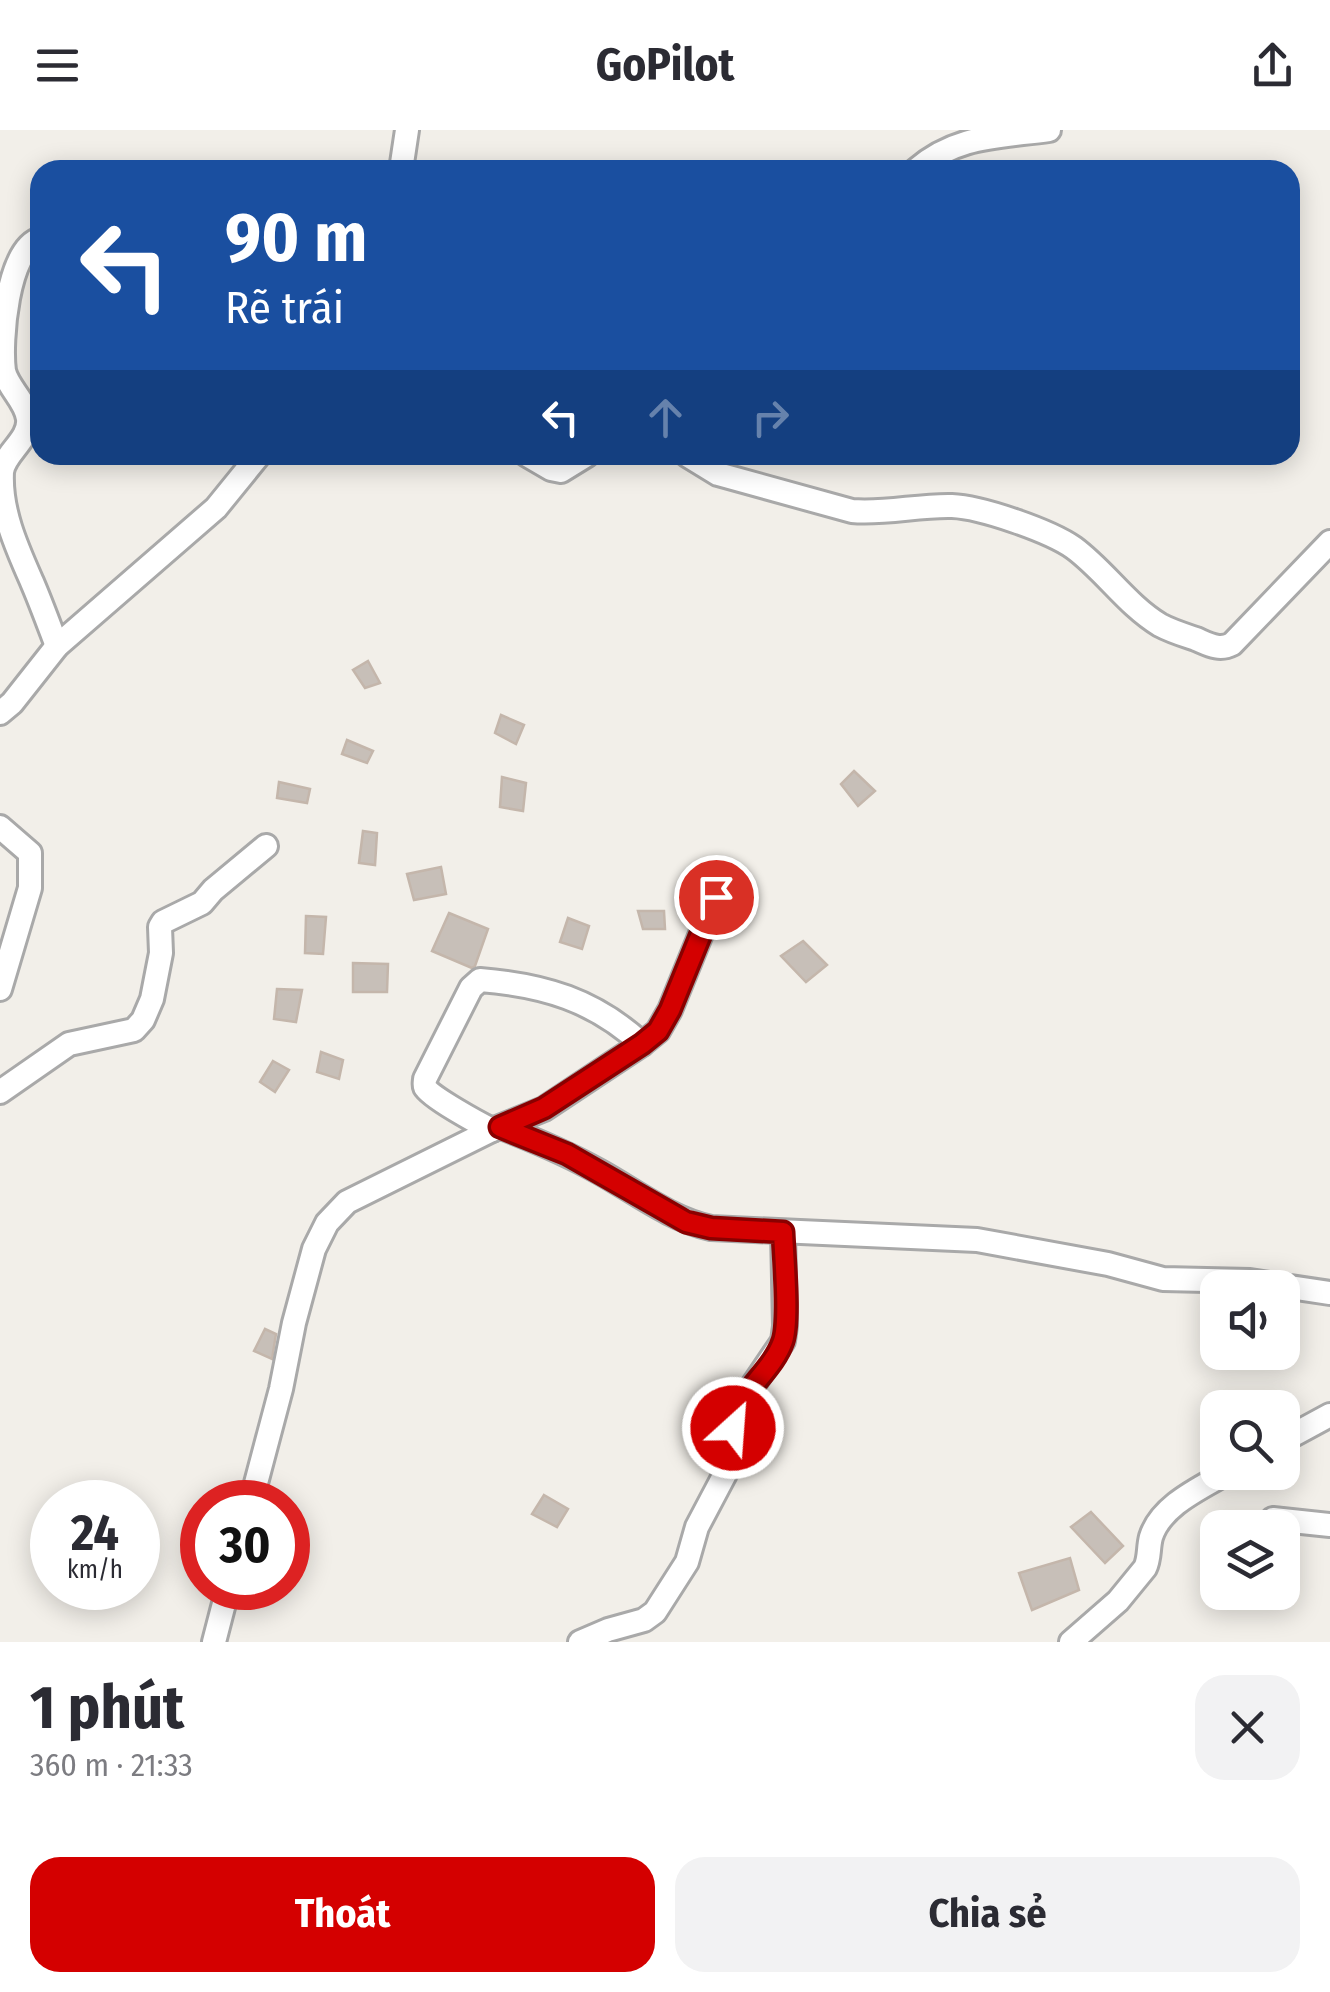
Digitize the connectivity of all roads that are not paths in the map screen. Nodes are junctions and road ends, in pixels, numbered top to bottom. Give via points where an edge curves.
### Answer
1 (408, 130) edge
2 (1049, 130) edge
3 (403, 160) edge
4 (928, 160) edge
5 (30, 243) edge
6 (251, 465) edge
7 (545, 465) edge
8 (571, 465) edge
9 (703, 465) edge
10 (1330, 542) edge
11 (57, 646) junction
12 (0, 713) edge
13 (0, 827) edge
14 (266, 846) dead end
15 (716, 897) dead end
16 (0, 989) edge
17 (642, 1044) junction
18 (0, 1092) edge
19 (496, 1128) junction
20 (783, 1232) junction
21 (1330, 1294) edge
22 (1330, 1414) edge
23 (1300, 1431) edge
24 (257, 1480) edge
25 (1200, 1489) edge
26 (1300, 1522) edge
27 (1330, 1525) edge
28 (222, 1610) edge
29 (214, 1642) edge
30 (580, 1642) edge
31 (1071, 1642) edge

1 - 3 street
2 - 4 street via 965,141
5 - 11 street via 11,278 2,353 5,376 28,420 3,466 2,490 9,530
6 - 11 street via 216,508
7 - 8 street via 561,471
9 - 10 street via 852,511 978,509 1063,541 1162,626 1225,648
11 - 12 street
13 - 16 street via 30,853 30,888
14 - 18 street via 202,903 163,922 152,999 134,1030 69,1044
15 - 17 street via 670,1010
17 - 19 street via 544,1108
17 - 19 street via 556,991 480,980 424,1085
19 - 20 street via 567,1154 686,1222
19 - 24 street via 347,1202 327,1223 314,1249
20 - 21 street via 977,1240 1163,1279 1250,1281
20 - 30 street via 783,1342 739,1406 726,1474 697,1527 687,1562 655,1612
22 - 23 street
25 - 31 street via 1162,1517 1146,1568
26 - 27 street
28 - 29 street

